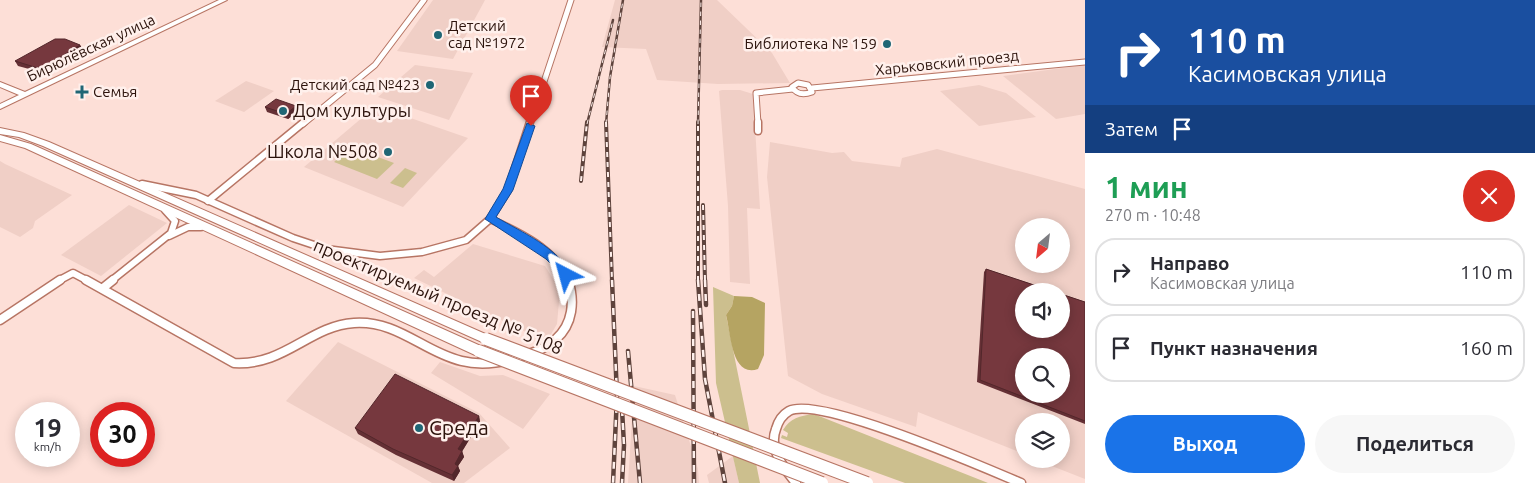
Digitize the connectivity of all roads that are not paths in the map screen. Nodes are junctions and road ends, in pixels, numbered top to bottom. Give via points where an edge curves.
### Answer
1 (224, 0) edge
2 (424, 0) edge
3 (571, 0) edge
4 (1085, 62) edge
5 (0, 84) edge
6 (812, 88) junction
7 (793, 90) junction
8 (25, 95) junction
9 (2, 106) edge
10 (3, 131) edge
11 (758, 131) dead end
12 (0, 138) edge
13 (131, 182) junction
14 (208, 201) junction
15 (163, 208) junction
16 (490, 219) junction
17 (213, 230) junction
18 (167, 237) junction
19 (103, 288) junction
20 (0, 320) edge
21 (796, 483) edge
22 (822, 483) edge
23 (867, 483) edge
24 (1021, 483) edge

1 - 8 main road, Бирюлёвская улица
2 - 14 street via 375,64
3 - 16 street via 510,183
4 - 6 street, Харьковский проезд
5 - 8 main road
6 - 7 street via 812,92 807,94
6 - 7 street via 798,83 794,84
7 - 11 street via 756,93
8 - 9 main road, Бирюлёвская улица
10 - 13 main road, проектируемый проезд № 5108 via 46,144
12 - 15 main road, проектируемый проезд № 5108 via 28,146
13 - 14 street via 196,195
13 - 23 main road, проектируемый проезд № 5108, bridge via 486,339
14 - 16 street via 293,238 326,249 364,255 404,254 454,245 466,240
15 - 17 main road, проектируемый проезд № 5108
15 - 18 street via 176,221
16 - 19 street via 556,261 566,275 573,306 568,325 553,342 535,353 488,366 466,364 384,328 356,323 329,329 267,361 242,365
17 - 18 street via 191,226
17 - 22 main road, проектируемый проезд № 5108, bridge via 479,351
18 - 19 street
19 - 20 street via 70,273
21 - 24 street via 780,464 774,448 774,433 779,420 797,408 820,409 944,449

